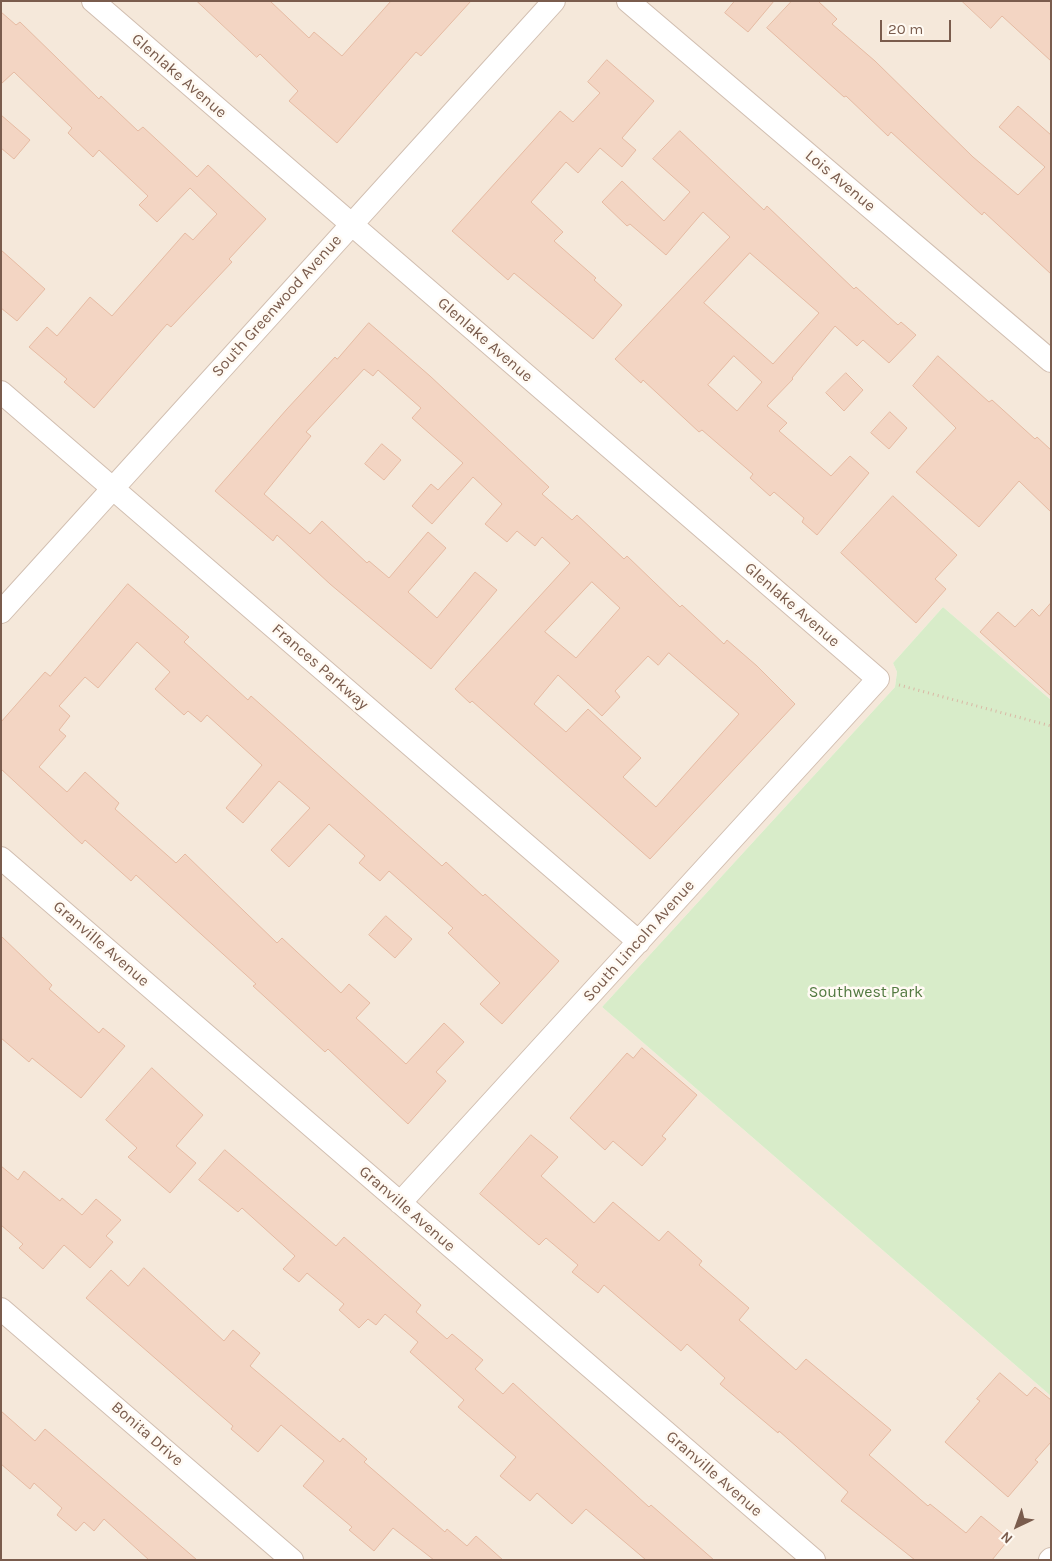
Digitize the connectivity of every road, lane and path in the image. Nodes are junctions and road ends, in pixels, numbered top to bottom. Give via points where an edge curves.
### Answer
1 (93, 1) edge
2 (554, 1) edge
3 (628, 1) edge
4 (352, 224) junction
5 (1051, 361) edge
6 (1, 392) edge
7 (113, 488) junction
8 (1, 612) edge
9 (878, 679) junction
10 (1051, 726) edge
11 (1, 858) edge
12 (639, 942) junction
13 (400, 1203) junction
14 (1, 1309) edge
15 (292, 1560) edge
16 (814, 1560) edge

1 - 4 street, Glenlake Avenue
2 - 4 street, South Greenwood Avenue
3 - 5 street, Lois Avenue
4 - 7 street, South Greenwood Avenue
4 - 9 street, Glenlake Avenue
6 - 7 street, Frances Parkway
7 - 8 street, South Greenwood Avenue
7 - 12 street, Frances Parkway
9 - 10 path
9 - 12 street, South Lincoln Avenue
11 - 13 street, Granville Avenue
12 - 13 street, South Lincoln Avenue
13 - 16 street, Granville Avenue
14 - 15 street, Bonita Drive

